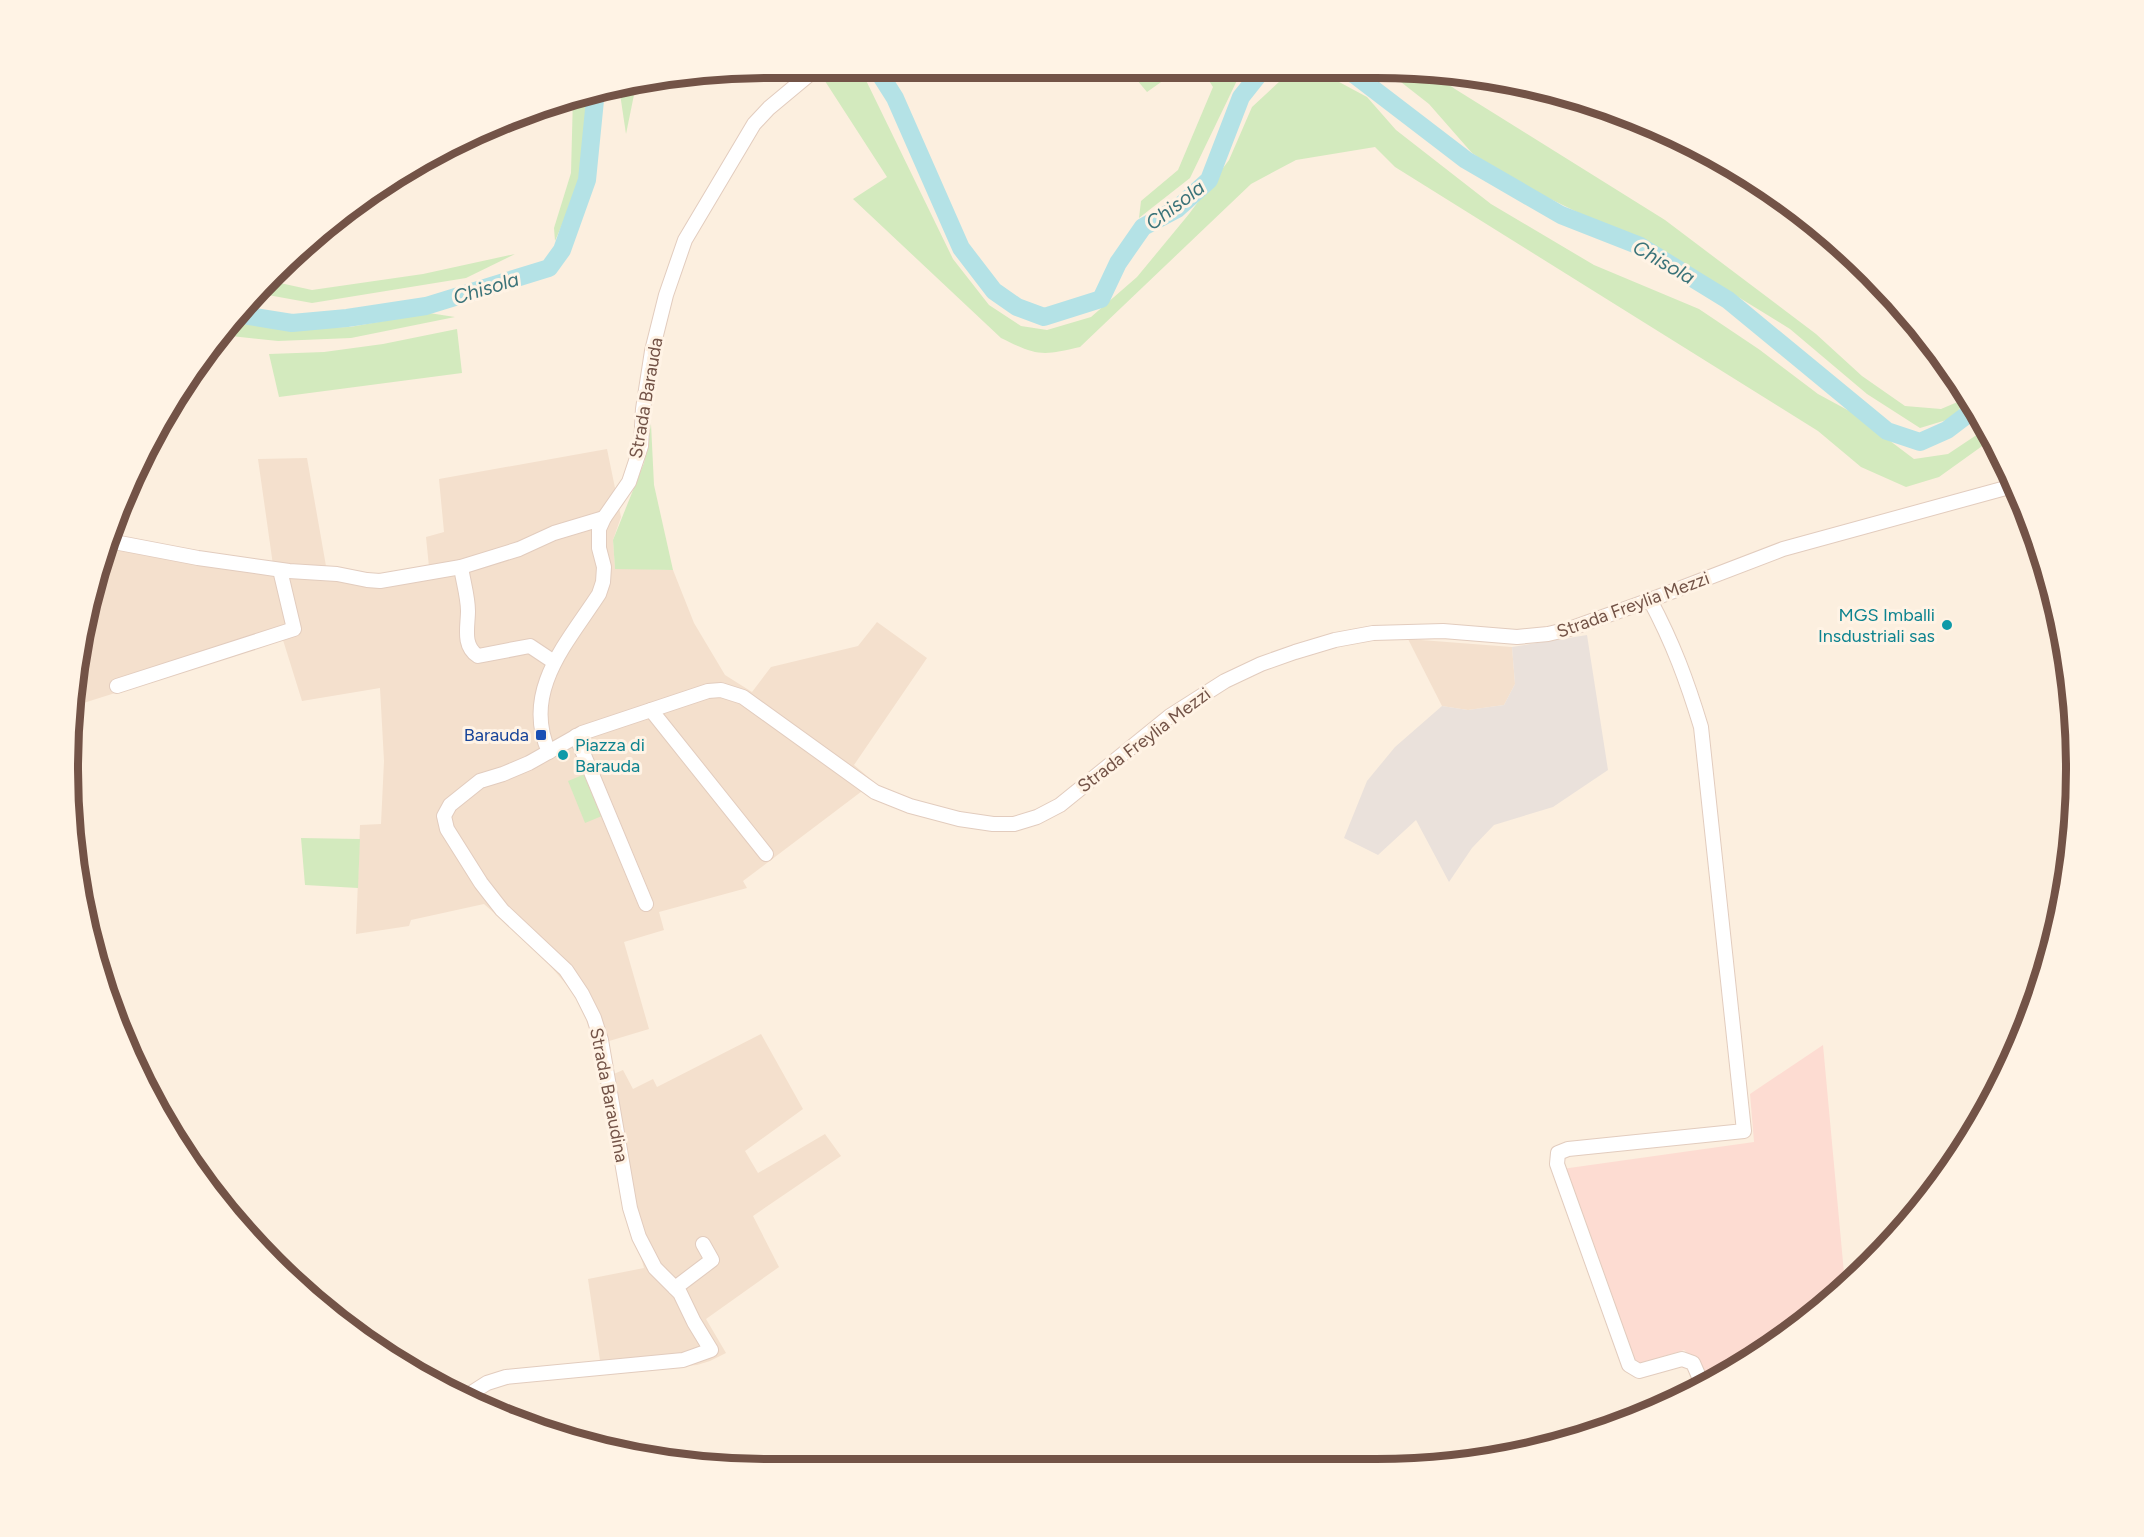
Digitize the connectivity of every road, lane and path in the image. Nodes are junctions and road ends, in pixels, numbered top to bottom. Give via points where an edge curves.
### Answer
1 (802, 78) edge
2 (2006, 488) edge
3 (604, 518) junction
4 (117, 542) edge
5 (461, 567) junction
6 (280, 570) junction
7 (1650, 600) junction
8 (554, 662) junction
9 (117, 686) dead end
10 (651, 710) junction
11 (576, 736) junction
12 (549, 752) junction
13 (766, 854) dead end
14 (646, 904) dead end
15 (703, 1244) dead end
16 (675, 1288) junction
17 (1700, 1378) edge
18 (473, 1392) edge

1 - 3 street, Strada Barauda via 754,124 685,240 652,351 641,446 629,482
2 - 7 street, Strada Freylia Mezzi via 1783,549
3 - 5 street
3 - 8 street, Strada Barauda via 599,529 603,582 599,594
4 - 6 street
5 - 6 street via 380,581
5 - 8 street via 471,651 478,656 530,646
6 - 9 street via 294,629
7 - 10 street, Strada Freylia Mezzi via 1548,634 1517,638 1443,631 1373,633 1287,655 1225,681 1170,716 1060,805 1014,824 959,819 875,792 743,697 721,690
7 - 17 street via 1670,637 1701,727 1744,1131 1568,1149 1558,1153 1557,1164 1629,1365 1639,1371 1682,1359 1694,1364
8 - 12 street, Strada Barauda via 544,686 541,715
10 - 11 street, Strada Freylia Mezzi
10 - 13 street
11 - 12 street, Strada Freylia Mezzi
11 - 14 street
12 - 16 street, Strada Baraudina via 480,781 450,805 444,816 447,829 481,883 510,917 566,970 594,1018 630,1208 655,1268
15 - 16 street via 712,1260
16 - 18 street, Strada Baraudina via 711,1350 683,1360 506,1377

